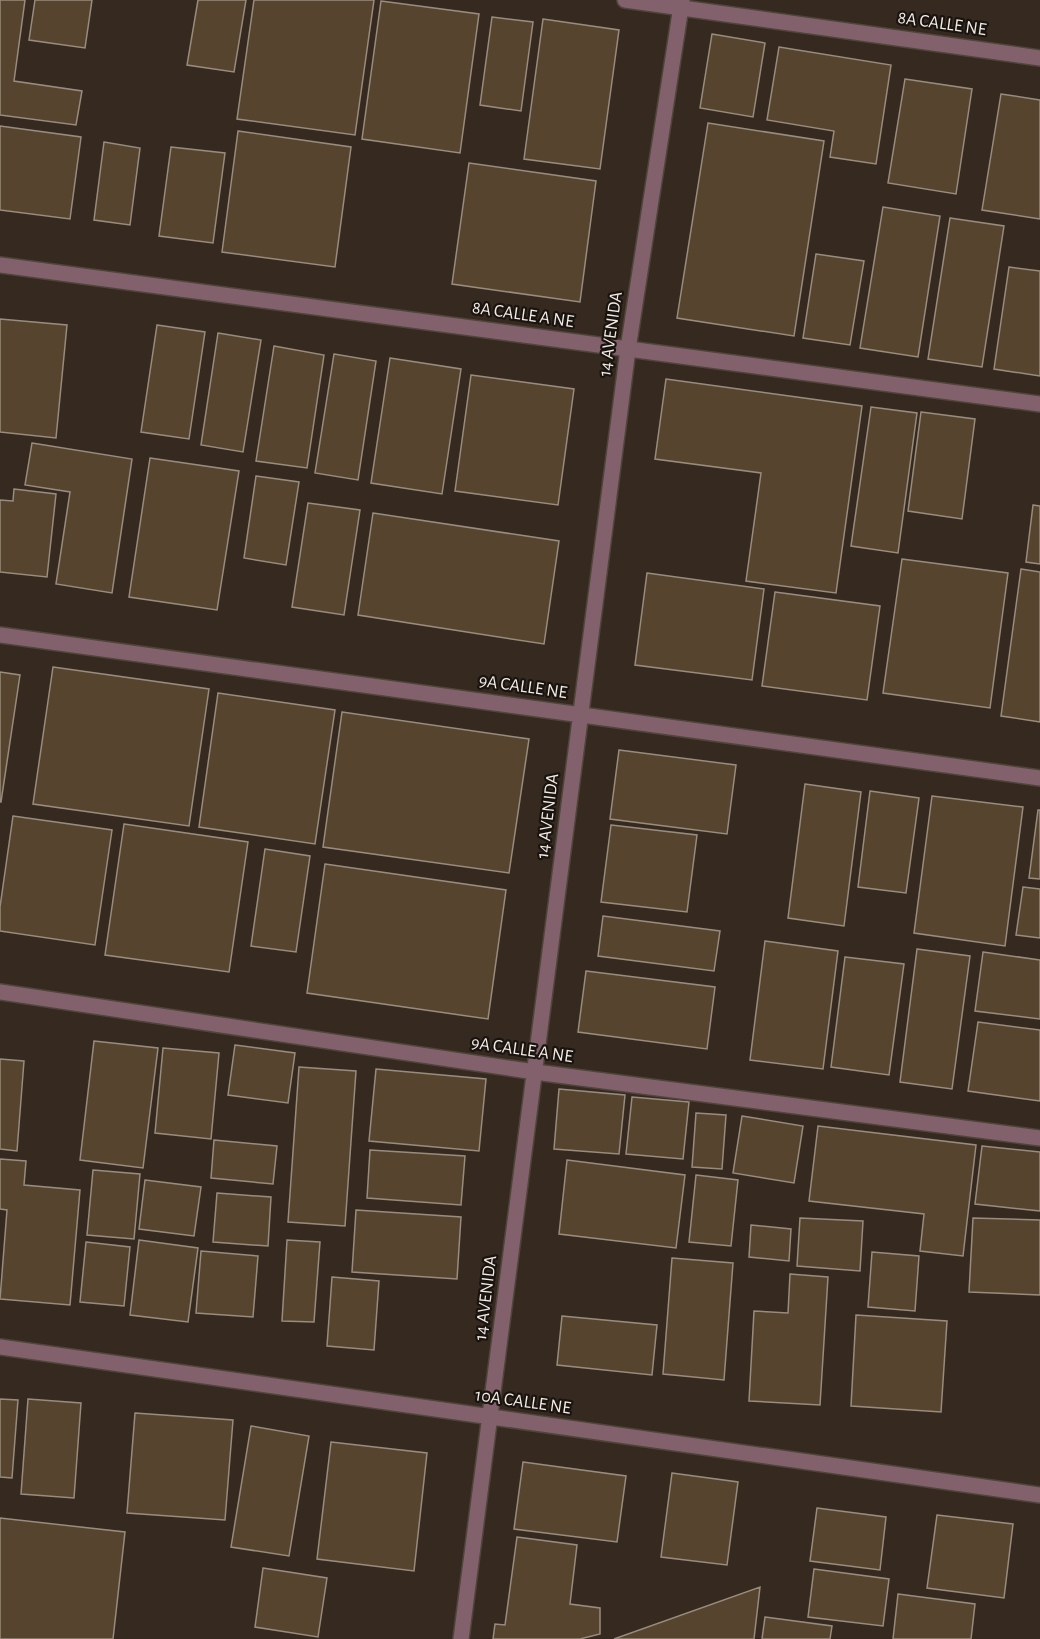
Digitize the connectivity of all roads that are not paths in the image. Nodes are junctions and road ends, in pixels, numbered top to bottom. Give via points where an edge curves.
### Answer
1 (625, 0) edge
2 (681, 4) edge
3 (1040, 58) edge
4 (0, 265) edge
5 (628, 349) junction
6 (1040, 404) edge
7 (0, 635) edge
8 (581, 714) junction
9 (1040, 778) edge
10 (0, 992) edge
11 (535, 1072) junction
12 (1040, 1138) edge
13 (0, 1347) edge
14 (490, 1417) junction
15 (1040, 1495) edge
16 (461, 1639) edge

1 - 2 street, 8A CALLE NE
2 - 3 street, 8A CALLE NE
2 - 5 street, 14 AVENIDA
4 - 5 street, 8A CALLE A NE
5 - 6 street, 8A CALLE A NE
5 - 8 street, 14 AVENIDA
7 - 8 street, 9A CALLE NE
8 - 9 street, 9A CALLE NE
8 - 11 street, 14 AVENIDA
10 - 11 street, 9A CALLE A NE
11 - 12 street, 9A CALLE A NE
11 - 14 street, 14 AVENIDA
13 - 14 street, 10A CALLE NE
14 - 15 street, 10A CALLE NE
14 - 16 street, 14 AVENIDA

